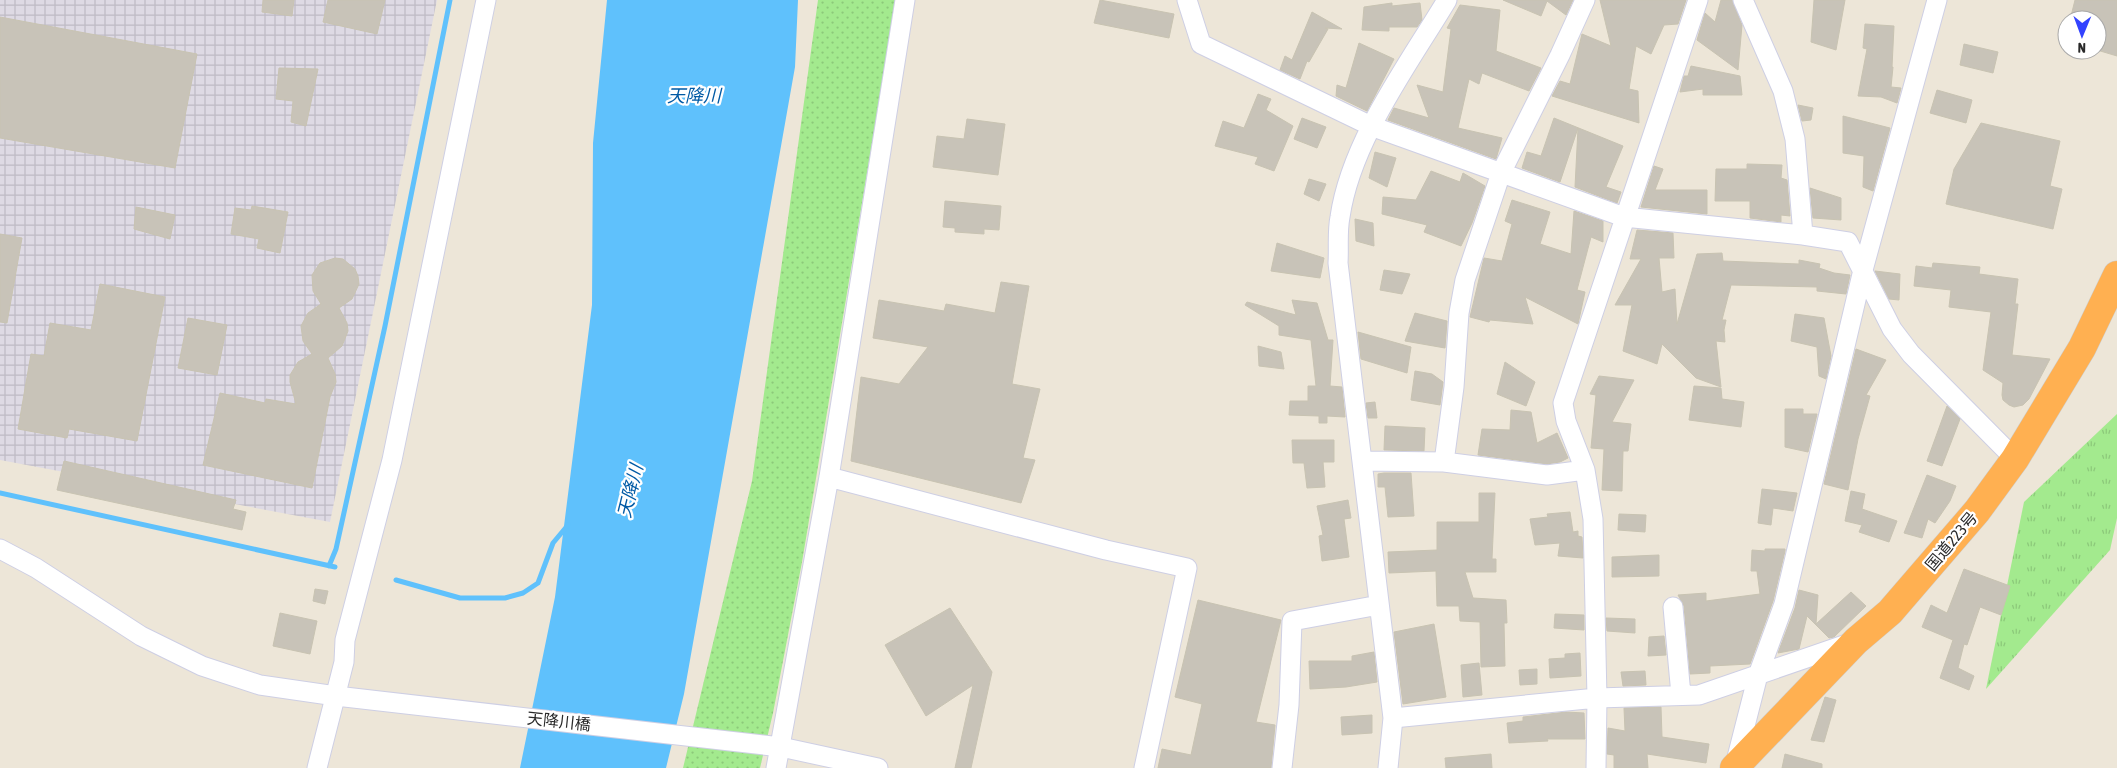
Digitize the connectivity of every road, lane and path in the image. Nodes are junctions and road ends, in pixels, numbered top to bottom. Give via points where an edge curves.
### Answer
1 (486, 0) edge
2 (905, 0) edge
3 (1187, 0) edge
4 (1447, 0) edge
5 (1585, 0) edge
6 (1698, 0) edge
7 (1743, 0) edge
8 (1937, 0) edge
9 (1371, 126) junction
10 (1501, 173) junction
11 (1624, 217) junction
12 (1803, 234) junction
13 (1863, 270) junction
14 (2117, 275) edge
15 (2015, 459) junction
16 (1362, 461) junction
17 (1444, 462) junction
18 (1585, 470) junction
19 (829, 477) junction
20 (0, 549) edge
21 (1379, 605) junction
22 (1673, 607) dead end
23 (1856, 641) junction
24 (1758, 675) junction
25 (1681, 695) junction
26 (336, 696) junction
27 (1597, 698) junction
28 (1393, 718) junction
29 (781, 747) junction
30 (317, 768) edge
31 (776, 768) edge
32 (878, 768) edge
33 (1144, 768) edge
34 (1282, 768) edge
35 (1388, 768) edge
36 (1596, 768) edge
37 (1734, 768) edge

1 - 26 street via 392,460 345,640 344,662
2 - 19 street
3 - 9 street via 1202,44
4 - 9 street
5 - 10 street
6 - 11 street
7 - 12 street via 1784,91 1795,139
8 - 13 street
9 - 10 street
9 - 16 street via 1346,188 1339,218 1338,263
10 - 11 street
10 - 17 street via 1465,280
11 - 12 street
11 - 18 street via 1563,403 1566,421
12 - 13 street via 1848,242
13 - 15 street via 1892,329 1910,354
13 - 24 street via 1784,604
14 - 15 highway, 国道223号 via 2082,348
15 - 23 highway, 国道223号 via 1977,511 1890,612
16 - 17 street
16 - 21 street
17 - 18 street via 1547,475
18 - 27 street via 1593,519
19 - 29 street
19 - 33 street via 1106,550 1187,568
20 - 26 street, 天降川橋 via 36,568 141,636 202,666 260,685
21 - 28 street
21 - 34 street via 1292,621 1289,705
22 - 25 street
23 - 24 street
23 - 37 highway, 国道223号
24 - 25 street via 1699,694
24 - 37 street
25 - 27 street
26 - 29 street, 天降川橋
26 - 30 street
27 - 28 street
27 - 36 street
28 - 35 street
29 - 31 street
29 - 32 street, 天降川橋

